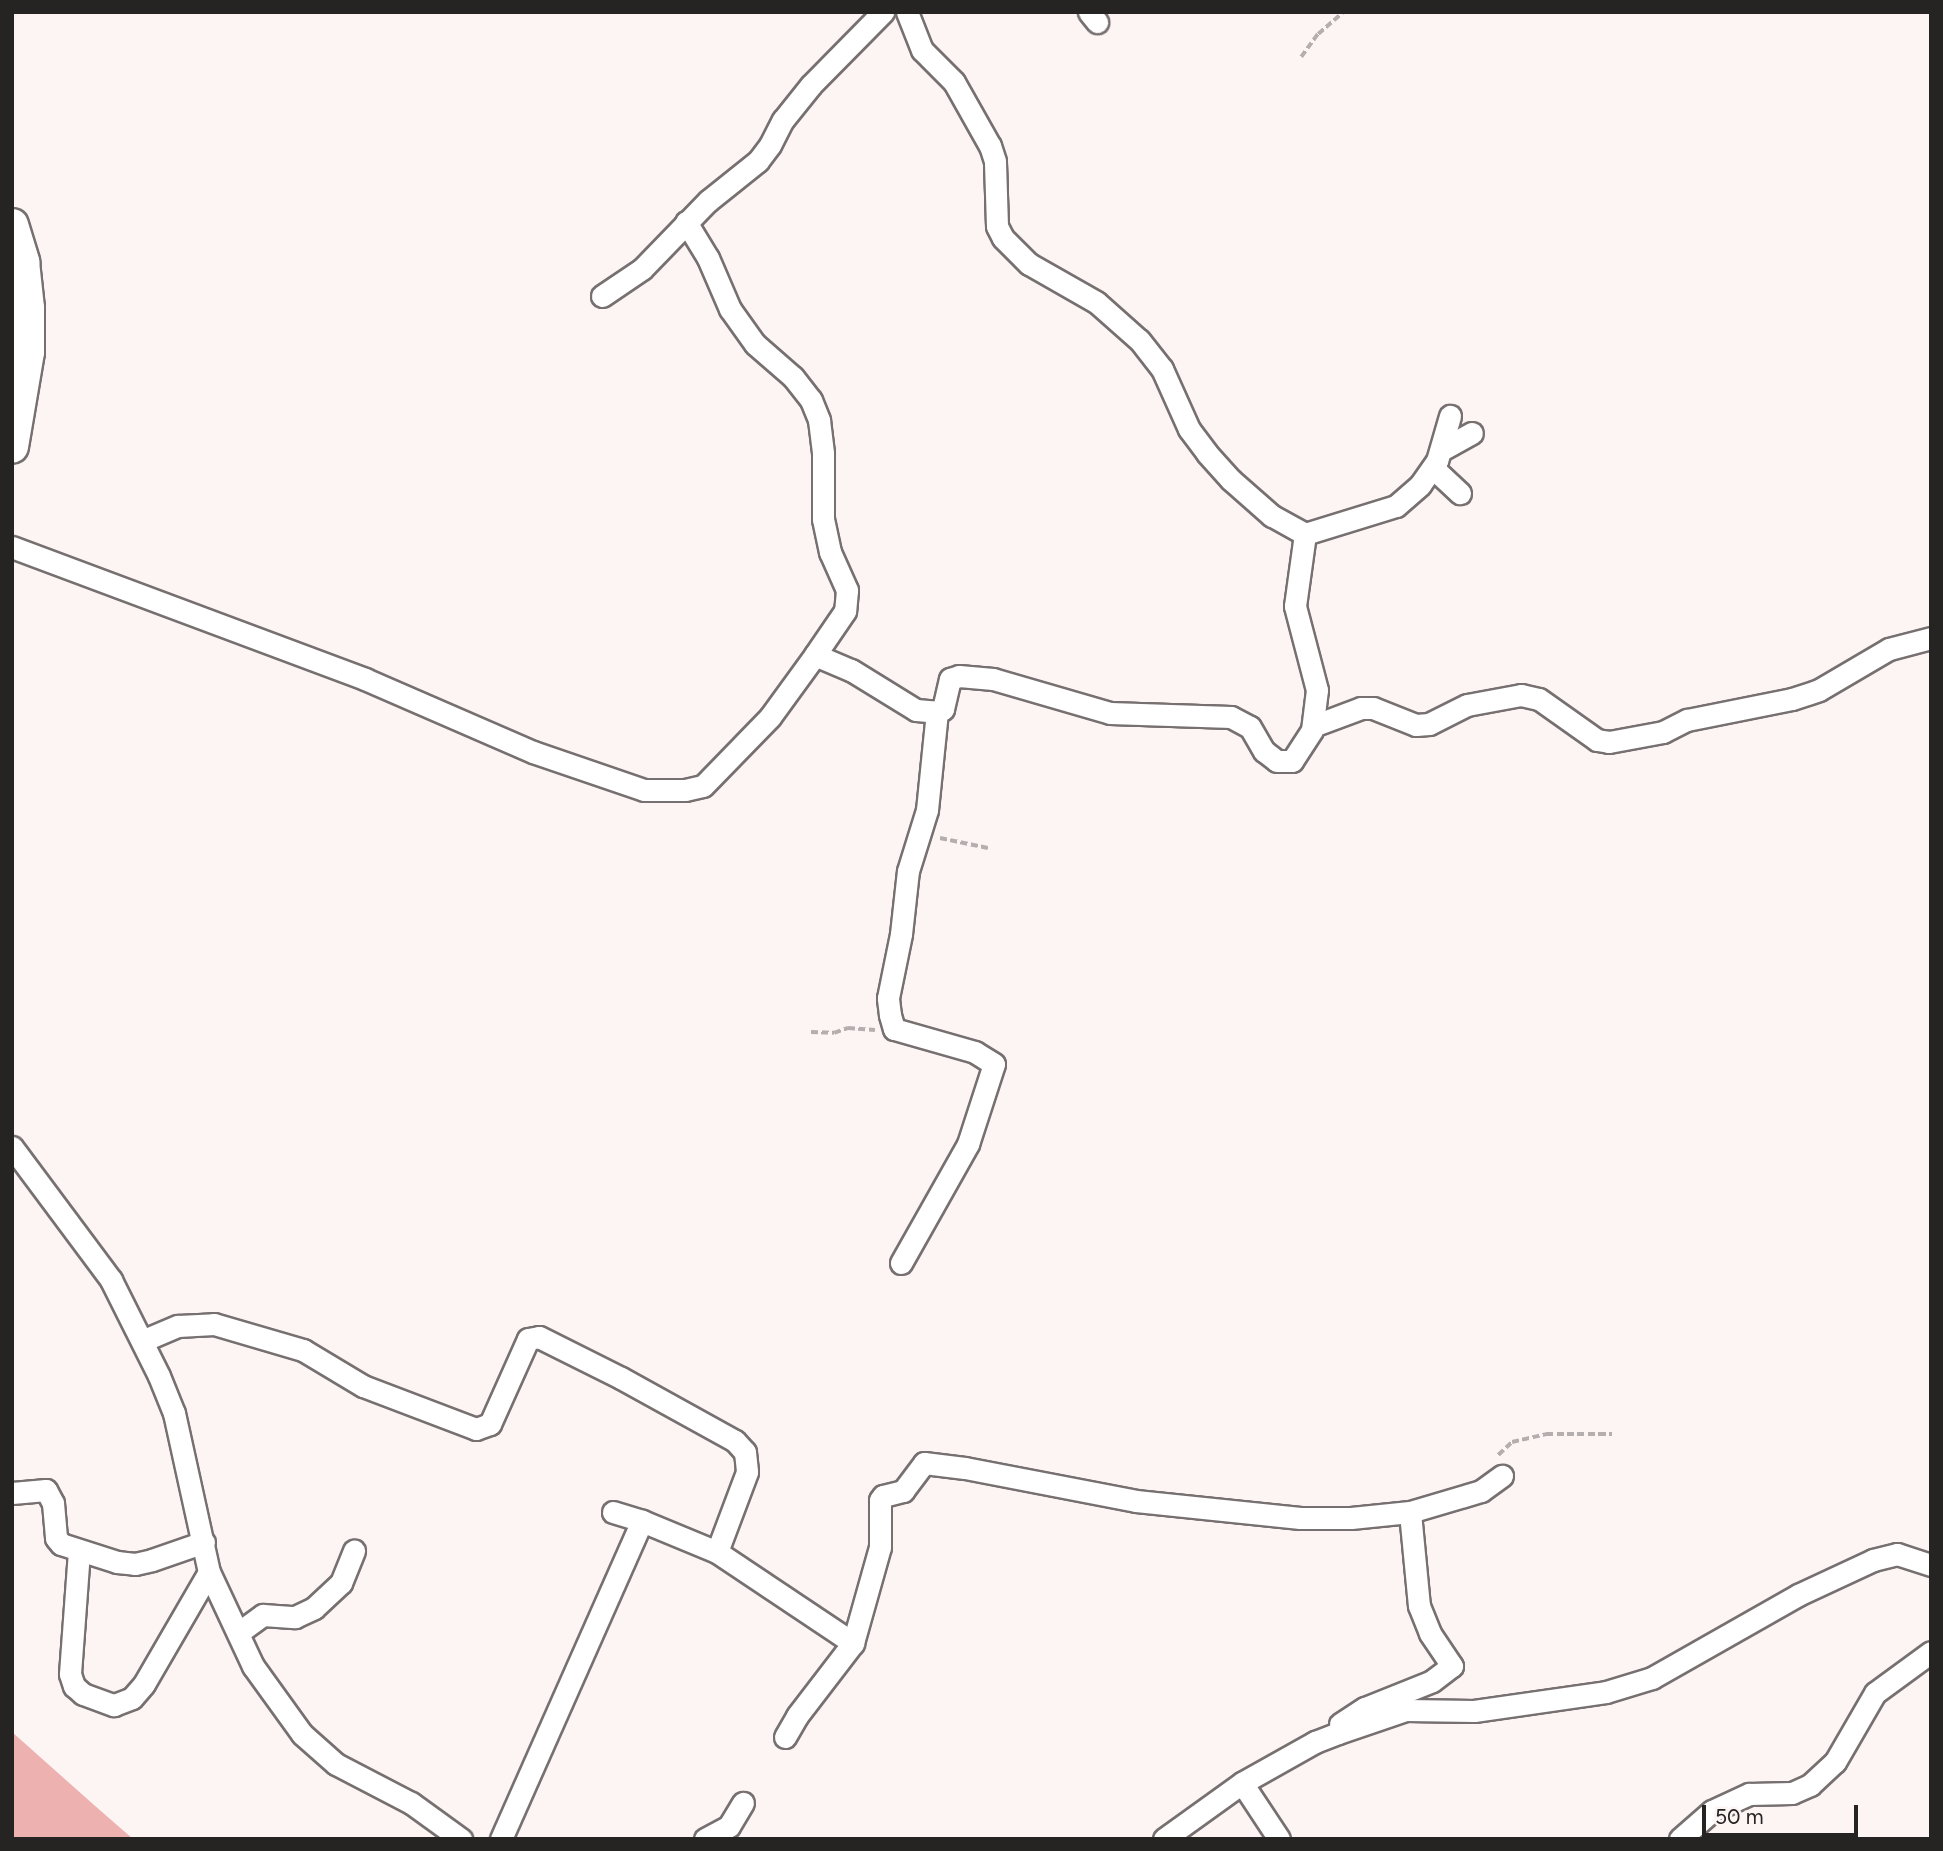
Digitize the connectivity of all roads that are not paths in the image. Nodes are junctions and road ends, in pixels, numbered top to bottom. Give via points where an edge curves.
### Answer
1 (883, 12) edge
2 (906, 12) edge
3 (686, 222) junction
4 (12, 225) edge
5 (602, 296) dead end
6 (1450, 416) dead end
7 (1472, 433) dead end
8 (12, 447) edge
9 (1443, 449) junction
10 (1433, 468) junction
11 (1460, 493) dead end
12 (1313, 531) junction
13 (12, 547) edge
14 (1931, 638) edge
15 (815, 655) junction
16 (937, 712) junction
17 (1313, 726) junction
18 (12, 1147) edge
19 (901, 1263) dead end
20 (142, 1341) junction
21 (1502, 1476) dead end
22 (12, 1493) edge
23 (613, 1512) dead end
24 (1410, 1512) junction
25 (642, 1521) junction
26 (204, 1542) junction
27 (79, 1550) junction
28 (354, 1551) dead end
29 (717, 1552) junction
30 (1931, 1565) edge
31 (209, 1572) junction
32 (238, 1633) junction
33 (853, 1643) junction
34 (1931, 1652) edge
35 (1338, 1733) junction
36 (785, 1737) dead end
37 (1242, 1783) junction
38 (743, 1803) dead end
39 (461, 1839) edge
40 (501, 1839) edge
41 (705, 1839) edge
42 (1164, 1839) edge
43 (1279, 1839) edge
44 (1680, 1839) edge

1 - 3 street via 811,85 758,161
2 - 12 street via 922,50 954,82 990,146 995,161 995,212 1003,238 1029,264 1096,302 1139,340 1162,369 1189,429 1231,480 1272,516
3 - 5 street via 642,269
3 - 15 street via 730,309 755,344 799,385 819,420 823,519 847,590 845,611
4 - 8 highway via 23,262 28,352
6 - 9 street
7 - 9 street
9 - 10 street
10 - 11 street
10 - 12 street via 1396,506
12 - 17 street via 1295,606 1317,690
13 - 15 street via 365,679 533,752 644,790 703,786 770,716
14 - 17 street via 1889,649 1830,685 1792,699 1682,721 1663,732 1609,742 1597,740 1539,699 1521,695 1467,705 1429,724 1416,725 1373,708 1361,708
15 - 16 street via 851,670 916,710
16 - 17 street via 943,709 950,679 993,679 1110,713 1231,717 1250,727 1276,761 1292,761
16 - 19 street via 927,810 908,871 888,998 894,1029 975,1052 994,1064 968,1144
18 - 20 street via 111,1280
20 - 26 street via 174,1413
20 - 29 street via 178,1326 214,1324 303,1350 383,1396 476,1429 490,1424 528,1339 539,1337 734,1441 744,1452 747,1472
21 - 24 street via 1481,1492
22 - 27 street via 46,1490 53,1503 56,1538
23 - 25 street
24 - 33 street via 1351,1518 1233,1513 1136,1501 929,1461 902,1491 880,1500 880,1547
24 - 35 street via 1419,1605 1430,1633 1452,1666 1432,1681 1342,1720
25 - 29 street
25 - 40 street
26 - 27 street via 135,1564
26 - 31 street
27 - 31 street via 70,1674 83,1694 114,1705 132,1698 144,1684
28 - 32 street via 341,1583 314,1608 295,1617 263,1615
29 - 33 street
30 - 35 street via 1897,1554 1873,1560 1798,1595 1652,1678 1606,1692 1474,1711 1406,1710
31 - 32 street
32 - 39 street via 253,1666 302,1734 336,1764 411,1803
33 - 36 street
34 - 44 street via 1875,1693 1835,1762 1810,1786 1792,1793 1749,1794 1712,1811
35 - 37 street
37 - 42 street
37 - 43 street
38 - 41 street via 729,1826

